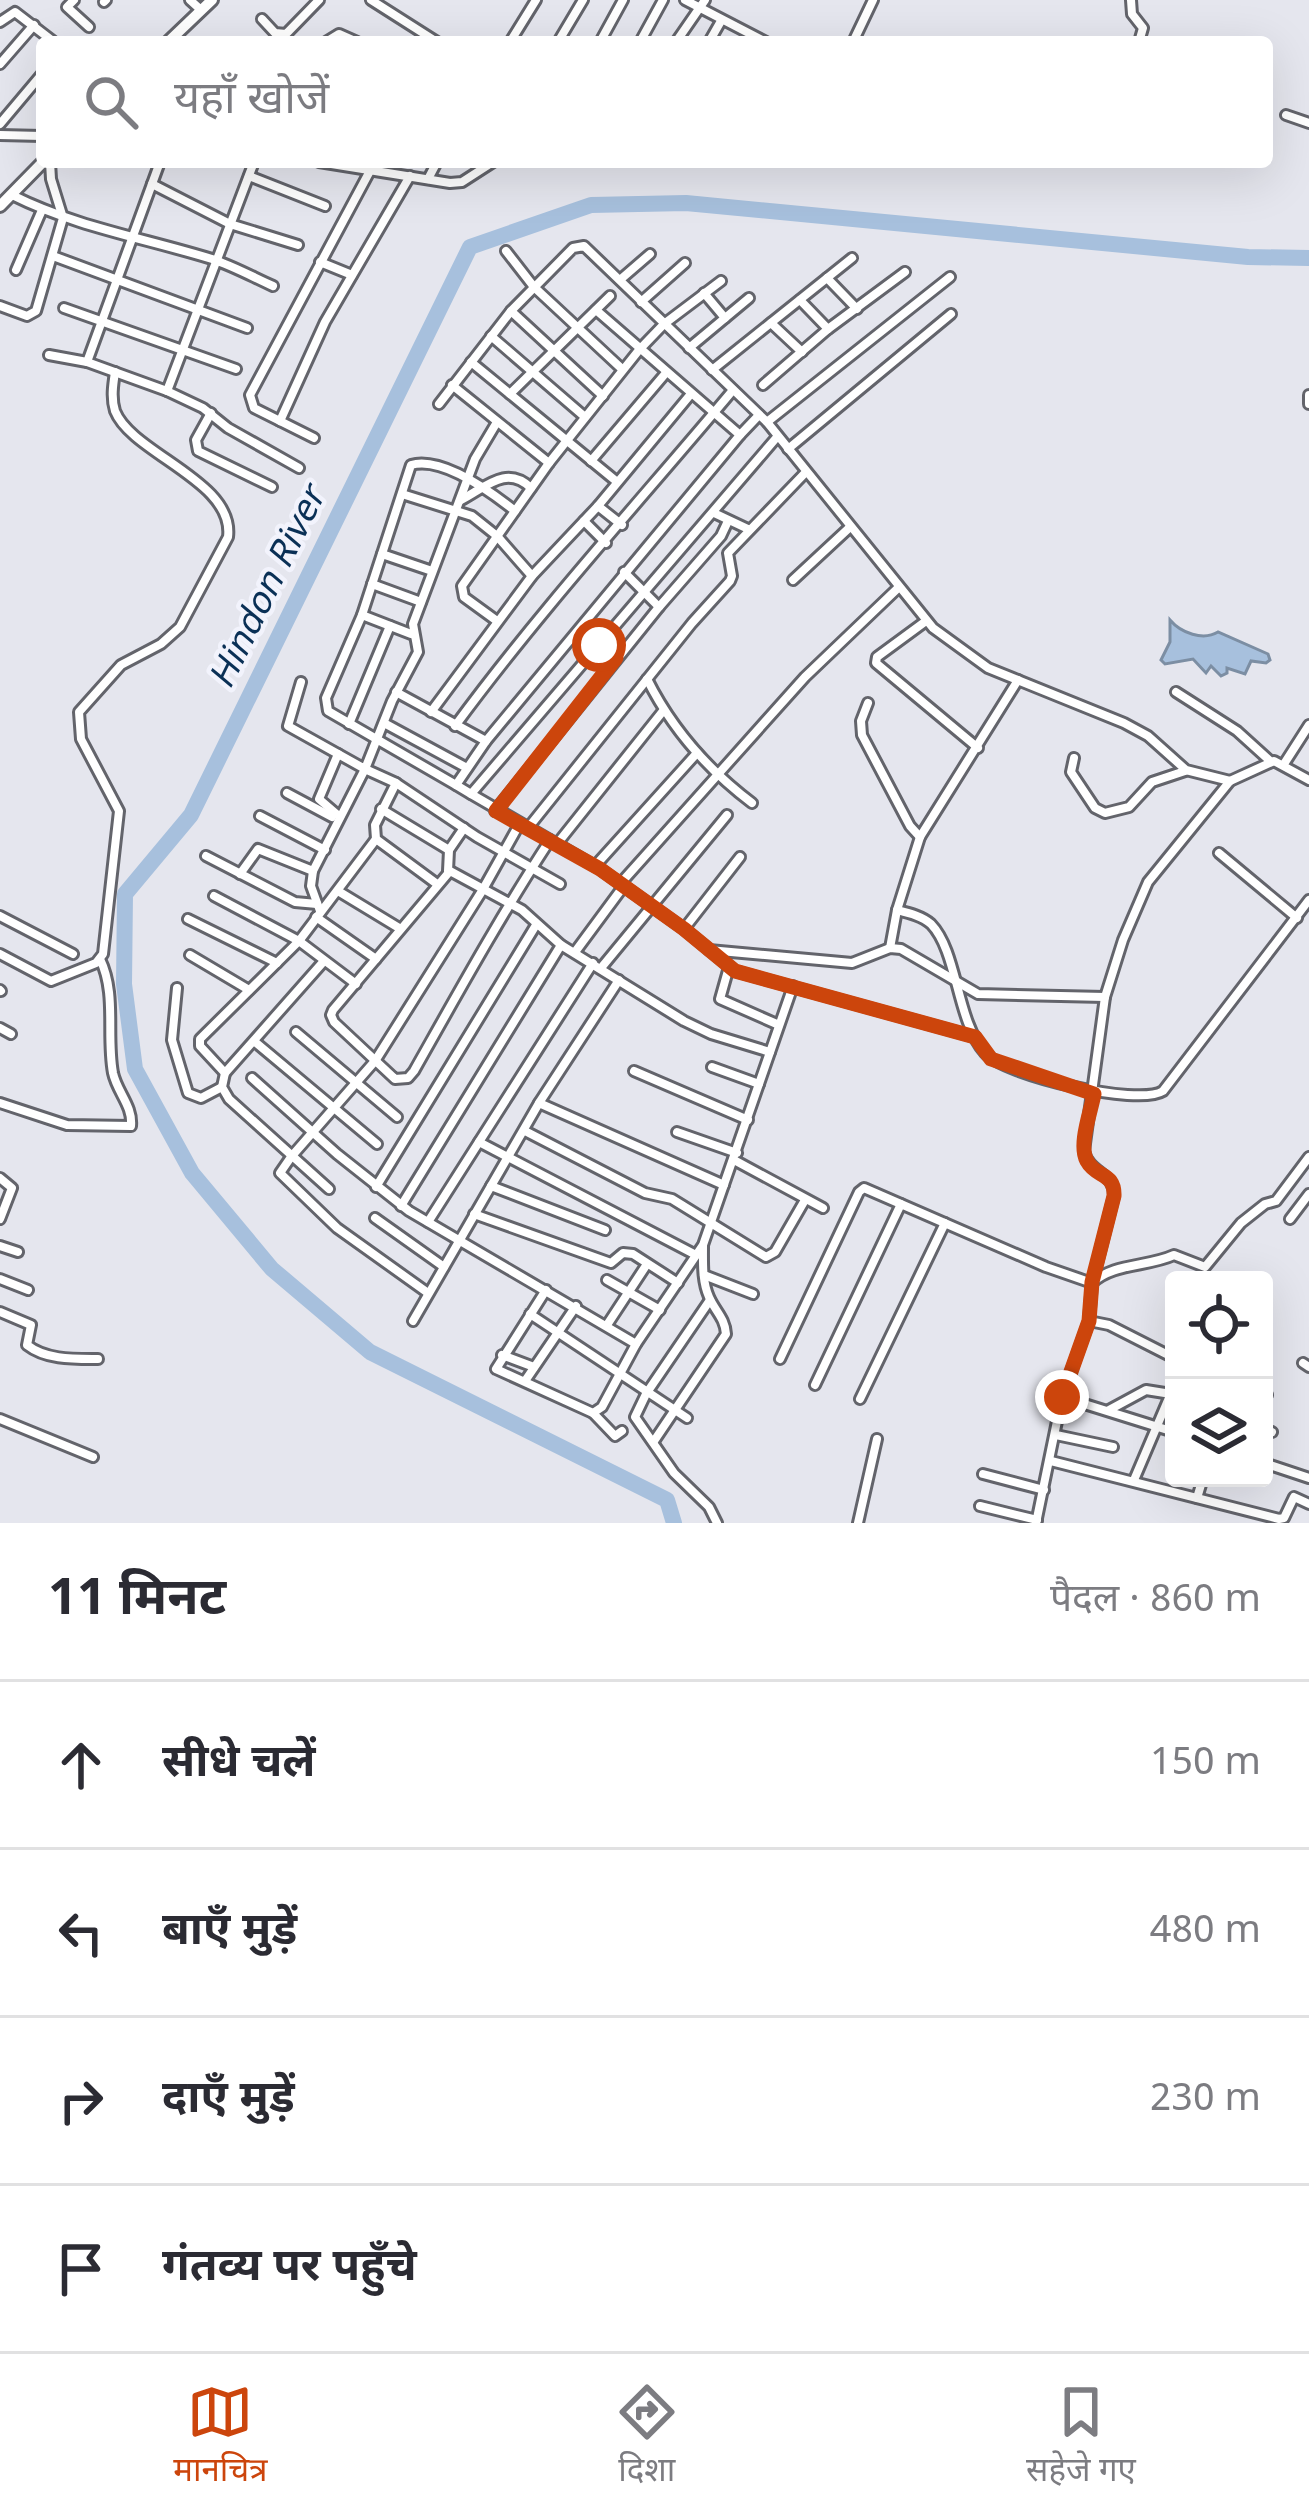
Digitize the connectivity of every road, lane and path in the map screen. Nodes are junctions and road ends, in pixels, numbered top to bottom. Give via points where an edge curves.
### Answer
1 (190, 0) edge
2 (212, 0) edge
3 (319, 0) edge
4 (371, 0) edge
5 (536, 0) edge
6 (583, 0) edge
7 (623, 0) edge
8 (663, 0) edge
9 (685, 0) edge
10 (872, 0) edge
11 (1131, 0) edge
12 (67, 2) edge
13 (702, 4) edge
14 (201, 10) junction
15 (262, 19) dead end
16 (721, 21) junction
17 (0, 22) edge
18 (34, 25) junction
19 (89, 27) dead end
20 (47, 36) edge
21 (177, 36) edge
22 (427, 36) edge
23 (514, 36) edge
24 (562, 36) edge
25 (603, 36) edge
26 (643, 36) edge
27 (680, 36) edge
28 (712, 36) edge
29 (741, 36) edge
30 (856, 36) edge
31 (1141, 36) edge
32 (0, 64) edge
33 (36, 81) edge
34 (1286, 115) dead end
35 (1309, 123) edge
36 (0, 124) edge
37 (0, 135) edge
38 (36, 136) edge
39 (40, 168) edge
40 (48, 168) edge
41 (158, 168) edge
42 (252, 168) edge
43 (364, 168) edge
44 (434, 168) edge
45 (484, 168) edge
46 (371, 169) junction
47 (249, 176) junction
48 (410, 176) junction
49 (428, 179) junction
50 (152, 184) junction
51 (12, 195) junction
52 (0, 206) edge
53 (325, 206) dead end
54 (42, 210) junction
55 (63, 218) junction
56 (230, 224) junction
57 (131, 240) junction
58 (298, 245) dead end
59 (506, 251) dead end
60 (650, 254) dead end
61 (53, 256) junction
62 (852, 258) dead end
63 (214, 260) junction
64 (320, 262) junction
65 (685, 263) dead end
66 (16, 270) dead end
67 (905, 272) dead end
68 (352, 275) junction
69 (827, 278) junction
70 (950, 278) dead end
71 (116, 279) junction
72 (621, 279) junction
73 (721, 281) dead end
74 (273, 286) dead end
75 (534, 287) junction
76 (704, 293) junction
77 (610, 296) dead end
78 (749, 298) dead end
79 (800, 300) junction
80 (640, 302) junction
81 (0, 306) edge
82 (64, 308) dead end
83 (197, 309) junction
84 (857, 309) junction
85 (596, 310) junction
86 (511, 311) junction
87 (951, 314) dead end
88 (725, 318) junction
89 (104, 319) junction
90 (771, 323) junction
91 (664, 324) junction
92 (577, 327) junction
93 (247, 328) dead end
94 (828, 329) junction
95 (491, 336) junction
96 (688, 347) junction
97 (184, 349) junction
98 (552, 350) junction
99 (638, 350) junction
100 (802, 352) junction
101 (49, 355) dead end
102 (87, 362) junction
103 (471, 362) junction
104 (236, 369) dead end
105 (532, 370) junction
106 (622, 370) junction
107 (712, 370) junction
108 (115, 372) junction
109 (665, 374) junction
110 (452, 385) junction
111 (763, 386) dead end
112 (733, 390) junction
113 (167, 391) junction
114 (510, 394) junction
115 (690, 395) junction
116 (603, 396) junction
117 (439, 404) dead end
118 (211, 413) junction
119 (713, 413) junction
120 (585, 417) junction
121 (763, 418) junction
122 (280, 421) junction
123 (497, 422) junction
124 (740, 435) junction
125 (778, 437) junction
126 (314, 438) dead end
127 (566, 441) junction
128 (788, 449) junction
129 (592, 461) junction
130 (549, 463) junction
131 (299, 468) dead end
132 (805, 472) junction
133 (468, 479) junction
134 (616, 481) junction
135 (272, 487) dead end
136 (485, 487) junction
137 (532, 488) junction
138 (402, 494) junction
139 (460, 501) junction
140 (598, 506) junction
141 (515, 511) junction
142 (455, 512) junction
143 (713, 512) junction
144 (584, 521) junction
145 (728, 521) junction
146 (622, 525) junction
147 (850, 528) junction
148 (748, 529) junction
149 (497, 536) junction
150 (606, 543) junction
151 (382, 554) junction
152 (432, 571) junction
153 (624, 572) junction
154 (532, 576) junction
155 (794, 580) dead end
156 (372, 584) junction
157 (898, 588) junction
158 (645, 593) junction
159 (422, 602) junction
160 (658, 607) junction
161 (362, 615) junction
162 (497, 621) junction
163 (926, 621) junction
164 (390, 626) junction
165 (578, 631) junction
166 (412, 634) junction
167 (599, 645) junction
168 (616, 658) junction
169 (647, 679) junction
170 (1018, 680) junction
171 (301, 682) dead end
172 (396, 692) junction
173 (1176, 692) dead end
174 (868, 704) dead end
175 (663, 711) junction
176 (431, 712) junction
177 (385, 723) junction
178 (349, 724) junction
179 (1309, 725) edge
180 (455, 726) junction
181 (378, 740) junction
182 (486, 741) junction
183 (978, 748) junction
184 (697, 753) junction
185 (338, 754) junction
186 (1074, 758) dead end
187 (1270, 761) junction
188 (1285, 764) junction
189 (467, 768) junction
190 (365, 769) junction
191 (1186, 770) junction
192 (718, 778) junction
193 (1309, 780) edge
194 (1230, 781) junction
195 (395, 783) junction
196 (456, 785) junction
197 (286, 793) dead end
198 (471, 794) junction
199 (752, 802) dead end
200 (381, 809) junction
201 (496, 811) junction
202 (728, 815) dead end
203 (260, 816) dead end
204 (340, 819) junction
205 (524, 825) junction
206 (464, 828) junction
207 (920, 837) junction
208 (376, 839) junction
209 (553, 842) junction
210 (325, 850) junction
211 (449, 850) junction
212 (506, 852) junction
213 (1220, 853) dead end
214 (206, 856) dead end
215 (740, 857) dead end
216 (595, 866) junction
217 (532, 867) junction
218 (313, 871) junction
219 (448, 871) junction
220 (240, 874) junction
221 (436, 884) junction
222 (560, 884) dead end
223 (621, 886) junction
224 (338, 891) junction
225 (482, 891) junction
226 (214, 896) dead end
227 (1309, 900) edge
228 (511, 904) junction
229 (650, 906) junction
230 (897, 910) junction
231 (318, 911) junction
232 (0, 916) edge
233 (1297, 918) junction
234 (188, 919) dead end
235 (536, 925) junction
236 (400, 928) junction
237 (684, 929) junction
238 (299, 941) junction
239 (561, 945) junction
240 (890, 948) junction
241 (708, 950) junction
242 (575, 952) junction
243 (0, 954) edge
244 (73, 954) dead end
245 (190, 955) dead end
246 (376, 958) junction
247 (100, 959) junction
248 (324, 961) junction
249 (277, 963) junction
250 (597, 966) junction
251 (729, 968) junction
252 (619, 980) junction
253 (952, 981) junction
254 (356, 984) junction
255 (793, 986) junction
256 (177, 988) dead end
257 (249, 991) junction
258 (1105, 997) junction
259 (779, 1025) junction
260 (0, 1028) edge
261 (296, 1033) dead end
262 (11, 1034) dead end
263 (975, 1037) junction
264 (253, 1040) junction
265 (770, 1052) junction
266 (375, 1061) junction
267 (712, 1067) dead end
268 (634, 1070) dead end
269 (225, 1072) junction
270 (252, 1078) dead end
271 (759, 1084) junction
272 (358, 1085) junction
273 (222, 1087) junction
274 (1094, 1094) junction
275 (539, 1103) junction
276 (1, 1106) edge
277 (336, 1108) junction
278 (397, 1117) dead end
279 (748, 1120) junction
280 (525, 1131) junction
281 (677, 1132) dead end
282 (313, 1133) junction
283 (479, 1142) junction
284 (376, 1144) dead end
285 (291, 1156) junction
286 (735, 1156) junction
287 (1309, 1156) edge
288 (508, 1159) junction
289 (0, 1178) edge
290 (724, 1185) junction
291 (491, 1186) junction
292 (376, 1187) junction
293 (329, 1190) dead end
294 (1309, 1194) edge
295 (805, 1200) junction
296 (901, 1204) junction
297 (401, 1205) junction
298 (823, 1208) dead end
299 (1, 1214) edge
300 (474, 1214) junction
301 (375, 1217) dead end
302 (1290, 1219) dead end
303 (712, 1221) junction
304 (428, 1222) junction
305 (945, 1223) junction
306 (605, 1231) dead end
307 (460, 1241) junction
308 (703, 1245) junction
309 (0, 1246) edge
310 (18, 1252) dead end
311 (696, 1255) junction
312 (647, 1264) junction
313 (444, 1267) junction
314 (703, 1275) junction
315 (0, 1279) edge
316 (607, 1280) dead end
317 (1092, 1282) junction
318 (678, 1283) junction
319 (28, 1290) dead end
320 (545, 1291) junction
321 (629, 1292) junction
322 (428, 1294) junction
323 (753, 1294) dead end
324 (710, 1300) junction
325 (576, 1306) junction
326 (660, 1310) junction
327 (0, 1312) edge
328 (530, 1314) junction
329 (413, 1321) dead end
330 (1089, 1321) junction
331 (607, 1325) junction
332 (555, 1332) junction
333 (636, 1344) junction
334 (1165, 1353) edge
335 (502, 1355) junction
336 (98, 1359) dead end
337 (780, 1359) dead end
338 (534, 1366) junction
339 (621, 1374) junction
340 (525, 1381) junction
341 (815, 1385) dead end
342 (1165, 1391) edge
343 (646, 1394) junction
344 (1062, 1397) junction
345 (860, 1399) dead end
346 (1165, 1407) edge
347 (1108, 1411) junction
348 (676, 1412) junction
349 (593, 1413) junction
350 (688, 1418) dead end
351 (0, 1419) edge
352 (1156, 1426) junction
353 (1165, 1429) edge
354 (622, 1431) dead end
355 (1055, 1435) junction
356 (877, 1439) dead end
357 (654, 1441) junction
358 (1113, 1448) dead end
359 (93, 1456) dead end
360 (1051, 1461) junction
361 (1273, 1465) edge
362 (983, 1474) dead end
363 (1309, 1478) edge
364 (1134, 1480) junction
365 (1200, 1487) edge
366 (1044, 1490) junction
367 (1197, 1498) junction
368 (1309, 1504) edge
369 (980, 1506) dead end
370 (1036, 1522) edge
371 (717, 1523) edge
372 (858, 1523) edge

1 - 14 street
2 - 14 street
3 - 15 street via 286,34
4 - 22 street
5 - 23 street
6 - 24 street
7 - 25 street
8 - 26 street
9 - 13 street
10 - 30 street
11 - 31 street
12 - 19 street
13 - 16 street
13 - 27 street
14 - 21 street
16 - 28 street
16 - 29 street
17 - 18 street via 16,12
18 - 20 street
18 - 32 street
33 - 36 street
34 - 35 street
37 - 38 street
39 - 51 street
40 - 55 street
41 - 50 street
42 - 47 street
43 - 46 street
44 - 49 street
45 - 49 street via 462,182
46 - 48 street
46 - 64 street
47 - 53 street
47 - 56 street
48 - 49 street
48 - 68 street
50 - 56 street
50 - 57 street
51 - 52 street
51 - 54 street
54 - 55 street
54 - 66 street
55 - 57 street
55 - 61 street
56 - 58 street
56 - 63 street
57 - 63 street
57 - 71 street
59 - 75 street
60 - 72 street
61 - 71 street
61 - 81 street via 33,315
62 - 69 street
63 - 74 street
63 - 83 street
64 - 68 street
64 - 122 street via 250,395 254,408
65 - 80 street
67 - 84 street
68 - 122 street
69 - 79 street
69 - 84 street
70 - 121 street
71 - 83 street
71 - 89 street
72 - 75 street via 580,245
72 - 80 street
73 - 76 street
75 - 86 street
75 - 92 street
76 - 88 street
76 - 91 street
77 - 85 street
78 - 88 street
79 - 90 street
79 - 94 street
80 - 91 street
82 - 89 street
83 - 93 street
83 - 97 street
84 - 94 street
85 - 92 street
85 - 99 street
86 - 95 street
86 - 98 street
87 - 128 street
88 - 96 street
89 - 97 street
89 - 102 street
90 - 100 street
90 - 107 street
91 - 96 street
91 - 99 street
92 - 98 street
92 - 106 street
94 - 100 street
95 - 103 street
95 - 105 street
96 - 107 street
97 - 104 street
97 - 113 street
98 - 105 street
98 - 116 street
99 - 106 street
99 - 109 street
100 - 111 street
101 - 102 street
102 - 108 street
103 - 110 street
103 - 114 street
105 - 114 street
105 - 120 street
106 - 116 street
107 - 112 street
108 - 113 street
108 - 247 street via 120,418 213,496 230,524 179,627 121,665 79,712 81,739 119,812
109 - 115 street
109 - 129 street
110 - 117 street
110 - 123 street
112 - 119 street
112 - 121 street
113 - 118 street
114 - 127 street
115 - 119 street
115 - 134 street
116 - 120 street
118 - 131 street
118 - 135 street via 195,447
119 - 124 street
119 - 146 street
120 - 127 street
121 - 124 street
121 - 125 street
122 - 126 street
123 - 130 street
123 - 133 street
124 - 153 street
125 - 128 street
125 - 143 street
127 - 129 street
127 - 130 street
128 - 132 street
129 - 134 street
130 - 137 street
132 - 147 street
132 - 148 street
133 - 136 street
133 - 138 street via 416,462
133 - 139 street
134 - 140 street
136 - 137 street via 514,475
136 - 139 street
136 - 141 street
137 - 141 street
138 - 142 street
138 - 151 street
139 - 142 street
140 - 144 street
140 - 146 street
141 - 149 street
142 - 149 street
142 - 152 street
143 - 145 street
143 - 158 street
144 - 150 street
144 - 154 street
145 - 148 street
145 - 160 street
146 - 150 street
147 - 155 street
147 - 157 street
148 - 169 street via 728,553 730,581
149 - 154 street
149 - 162 street via 462,592
150 - 180 street
151 - 152 street
151 - 156 street
152 - 159 street
153 - 158 street
153 - 165 street
154 - 162 street
156 - 159 street
156 - 161 street
157 - 163 street
157 - 192 street via 805,677
158 - 160 street
158 - 167 street
159 - 166 street
160 - 168 street
161 - 164 street
161 - 178 street via 326,698 328,711
162 - 176 street
163 - 170 street via 976,661
163 - 183 street via 876,663
164 - 166 street
164 - 178 street
165 - 167 street
165 - 182 street
166 - 172 street via 418,652
167 - 168 street
167 - 198 street
168 - 201 street
169 - 175 street
169 - 205 street
170 - 183 street
170 - 191 street via 1124,723
171 - 185 street via 288,726
172 - 176 street
172 - 177 street
173 - 187 street
174 - 207 street via 862,735
175 - 184 street
175 - 209 street
176 - 180 street
177 - 181 street
177 - 189 street
178 - 181 street
179 - 188 street
180 - 182 street
181 - 190 street
181 - 196 street
182 - 189 street
183 - 207 street
184 - 192 street
184 - 216 street
185 - 190 street
185 - 204 street via 319,799
186 - 191 street via 1071,772 1106,813
187 - 188 street
187 - 194 street
188 - 193 street
189 - 196 street
190 - 195 street
190 - 204 street
191 - 194 street
192 - 199 street
192 - 223 street
194 - 258 street via 1148,882
195 - 200 street
195 - 206 street
196 - 198 street
197 - 204 street
198 - 201 street
200 - 208 street
200 - 211 street
201 - 205 street
202 - 229 street
203 - 210 street
204 - 210 street
205 - 209 street
205 - 212 street
206 - 211 street
206 - 212 street
207 - 230 street
208 - 221 street
208 - 224 street
209 - 216 street
209 - 217 street
210 - 218 street
211 - 219 street
212 - 217 street
212 - 225 street
213 - 233 street
214 - 220 street
215 - 237 street
216 - 223 street
217 - 222 street
217 - 228 street
218 - 220 street via 258,848
218 - 231 street
219 - 221 street
219 - 225 street
220 - 231 street
221 - 236 street
223 - 229 street
223 - 242 street
224 - 231 street
224 - 236 street
225 - 228 street
225 - 266 street
226 - 238 street
227 - 233 street
228 - 235 street
228 - 266 street via 408,1078 395,1079
229 - 237 street
229 - 250 street
230 - 240 street
230 - 253 street via 935,929
231 - 238 street
231 - 246 street
232 - 244 street
233 - 274 street via 1163,1091 1149,1098
234 - 249 street
235 - 239 street
235 - 292 street
236 - 246 street
237 - 241 street
238 - 248 street
238 - 249 street
239 - 242 street
239 - 297 street
240 - 241 street via 852,963
240 - 253 street
241 - 251 street
242 - 250 street
243 - 247 street via 51,981
245 - 257 street
246 - 254 street
247 - 276 street via 114,1075 130,1126 68,1124
248 - 254 street
248 - 264 street
249 - 257 street
250 - 252 street
250 - 283 street
251 - 255 street
251 - 259 street via 720,998
252 - 265 street via 698,1028
252 - 275 street
253 - 258 street via 998,997
253 - 263 street
254 - 266 street via 331,1015
255 - 259 street
255 - 263 street
256 - 273 street via 172,1040 186,1089 196,1098
257 - 269 street via 199,1042
258 - 274 street
259 - 265 street
260 - 262 street
261 - 272 street
263 - 274 street via 991,1059
264 - 269 street
264 - 277 street
265 - 271 street
266 - 272 street
267 - 271 street
268 - 279 street
269 - 273 street
270 - 282 street
271 - 279 street
272 - 277 street
272 - 278 street
273 - 285 street
274 - 317 street via 1084,1151 1091,1168 1115,1185
275 - 280 street
275 - 290 street
277 - 282 street
277 - 284 street
279 - 286 street
280 - 288 street
280 - 303 street
281 - 286 street
282 - 285 street
282 - 292 street
283 - 288 street
283 - 304 street
285 - 293 street
285 - 322 street via 283,1179
286 - 290 street
286 - 295 street
287 - 317 street via 1276,1201 1241,1223 1204,1267 1174,1255
288 - 291 street
288 - 311 street
289 - 299 street via 12,1188
290 - 303 street
291 - 300 street
291 - 306 street
292 - 297 street
294 - 302 street
295 - 298 street
295 - 303 street via 770,1257
296 - 305 street
296 - 337 street via 872,1189 859,1192
296 - 341 street
297 - 304 street
300 - 307 street
300 - 312 street via 611,1263 628,1252
301 - 313 street
303 - 308 street
304 - 307 street
305 - 317 street
305 - 345 street
307 - 313 street
307 - 320 street
308 - 311 street
308 - 314 street
309 - 310 street
311 - 318 street
312 - 318 street
312 - 321 street
313 - 322 street
314 - 323 street
314 - 324 street
315 - 319 street
316 - 321 street
317 - 330 street
318 - 326 street
320 - 325 street
320 - 328 street
321 - 326 street
321 - 331 street
322 - 329 street
324 - 343 street
324 - 348 street via 725,1334
325 - 331 street
325 - 332 street
326 - 333 street
327 - 336 street via 31,1325 31,1350
328 - 332 street
328 - 335 street
330 - 334 street
330 - 344 street
331 - 333 street
332 - 338 street
332 - 339 street
333 - 339 street
335 - 338 street
335 - 340 street via 496,1369
338 - 340 street
339 - 343 street
339 - 349 street
340 - 349 street
342 - 347 street via 1145,1390
343 - 348 street
343 - 357 street via 635,1417
344 - 347 street
344 - 355 street
346 - 352 street
347 - 352 street
348 - 350 street
348 - 357 street
349 - 354 street via 615,1436
351 - 359 street
352 - 353 street
352 - 364 street
355 - 358 street
355 - 360 street
356 - 372 street
357 - 371 street
360 - 364 street
360 - 366 street
361 - 363 street
362 - 366 street
364 - 367 street
365 - 367 street
366 - 370 street
367 - 368 street via 1282,1520 1294,1497
369 - 370 street

